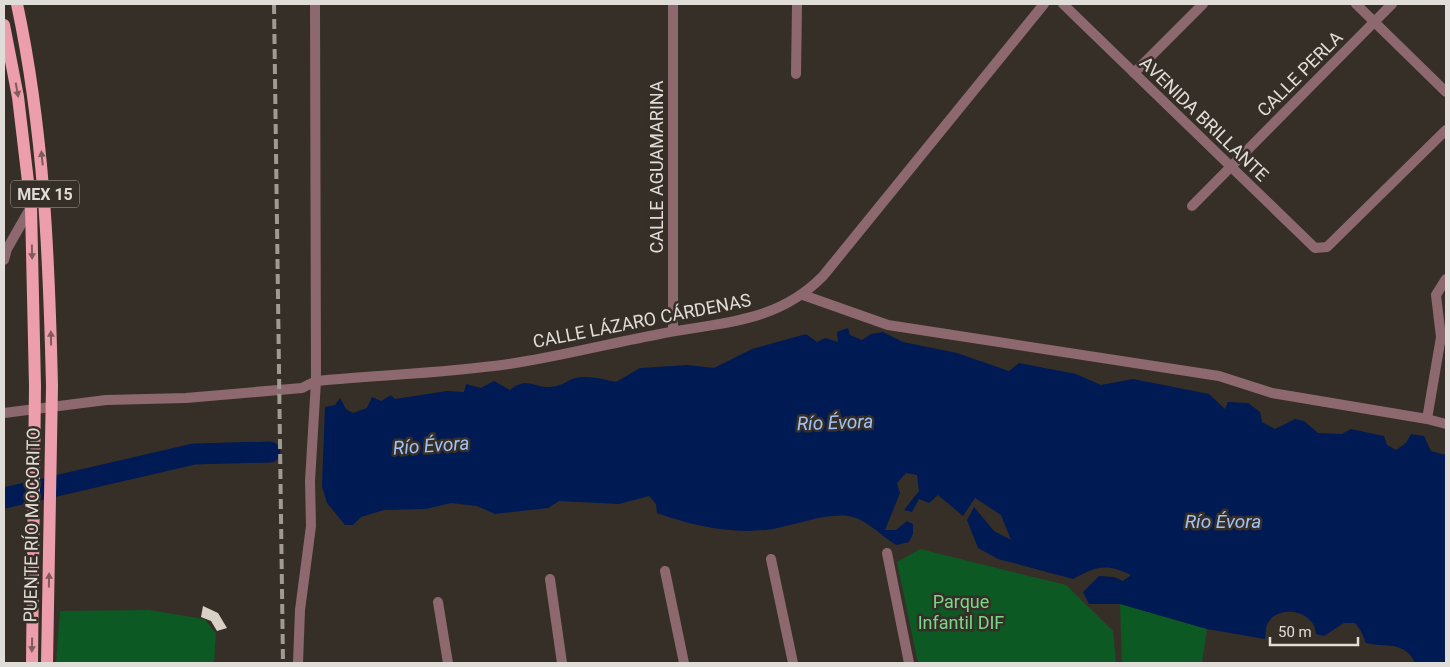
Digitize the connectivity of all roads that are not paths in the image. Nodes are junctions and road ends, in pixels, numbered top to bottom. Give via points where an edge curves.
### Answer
1 (17, 4) edge
2 (315, 4) edge
3 (673, 4) edge
4 (797, 4) edge
5 (1044, 4) edge
6 (1063, 4) edge
7 (1203, 4) edge
8 (1356, 4) edge
9 (1392, 4) edge
10 (1375, 22) junction
11 (4, 26) edge
12 (1134, 73) junction
13 (796, 74) dead end
14 (1446, 92) edge
15 (1446, 130) edge
16 (1230, 168) junction
17 (1192, 206) dead end
18 (31, 207) junction
19 (4, 260) edge
20 (1446, 279) edge
21 (803, 295) junction
22 (673, 331) junction
23 (316, 381) junction
24 (4, 413) edge
25 (1427, 419) junction
26 (1446, 424) edge
27 (887, 553) dead end
28 (771, 559) dead end
29 (665, 571) dead end
30 (550, 579) dead end
31 (438, 602) dead end
32 (32, 663) edge
33 (48, 663) edge
34 (298, 663) edge
35 (448, 663) edge
36 (562, 663) edge
37 (684, 663) edge
38 (793, 663) edge
39 (909, 663) edge

33 -> 1 main road, PUENTE RÍO MOCORITO / MEX 15, bridge via 52,386 44,179 36,109
2 - 23 street
3 - 22 street, CALLE AGUAMARINA
4 - 13 street
5 - 21 street, CALLE LÁZARO CÁRDENAS via 823,276
6 - 12 street, AVENIDA BRILLANTE
7 - 12 street
8 - 10 street
9 - 10 street, CALLE PERLA
10 - 14 street
10 - 16 street, CALLE PERLA
11 -> 18 main road, MEX 15 via 18,97
12 - 16 street, AVENIDA BRILLANTE
15 - 16 street, AVENIDA BRILLANTE via 1327,247 1310,245
16 - 17 street, CALLE PERLA
18 - 19 street
18 -> 32 main road, PUENTE RÍO MOCORITO / MEX 15, bridge via 35,386
20 - 25 street via 1436,295 1441,336
21 - 22 street, CALLE LÁZARO CÁRDENAS via 745,320
21 - 25 street via 888,324 1219,376 1272,393
22 - 23 street, CALLE LÁZARO CÁRDENAS via 509,364
23 - 24 street, CALLE LÁZARO CÁRDENAS via 302,388 186,398 106,400
23 - 34 street via 310,481 311,526 300,610
25 - 26 street
27 - 39 street
28 - 38 street
29 - 37 street
30 - 36 street
31 - 35 street

